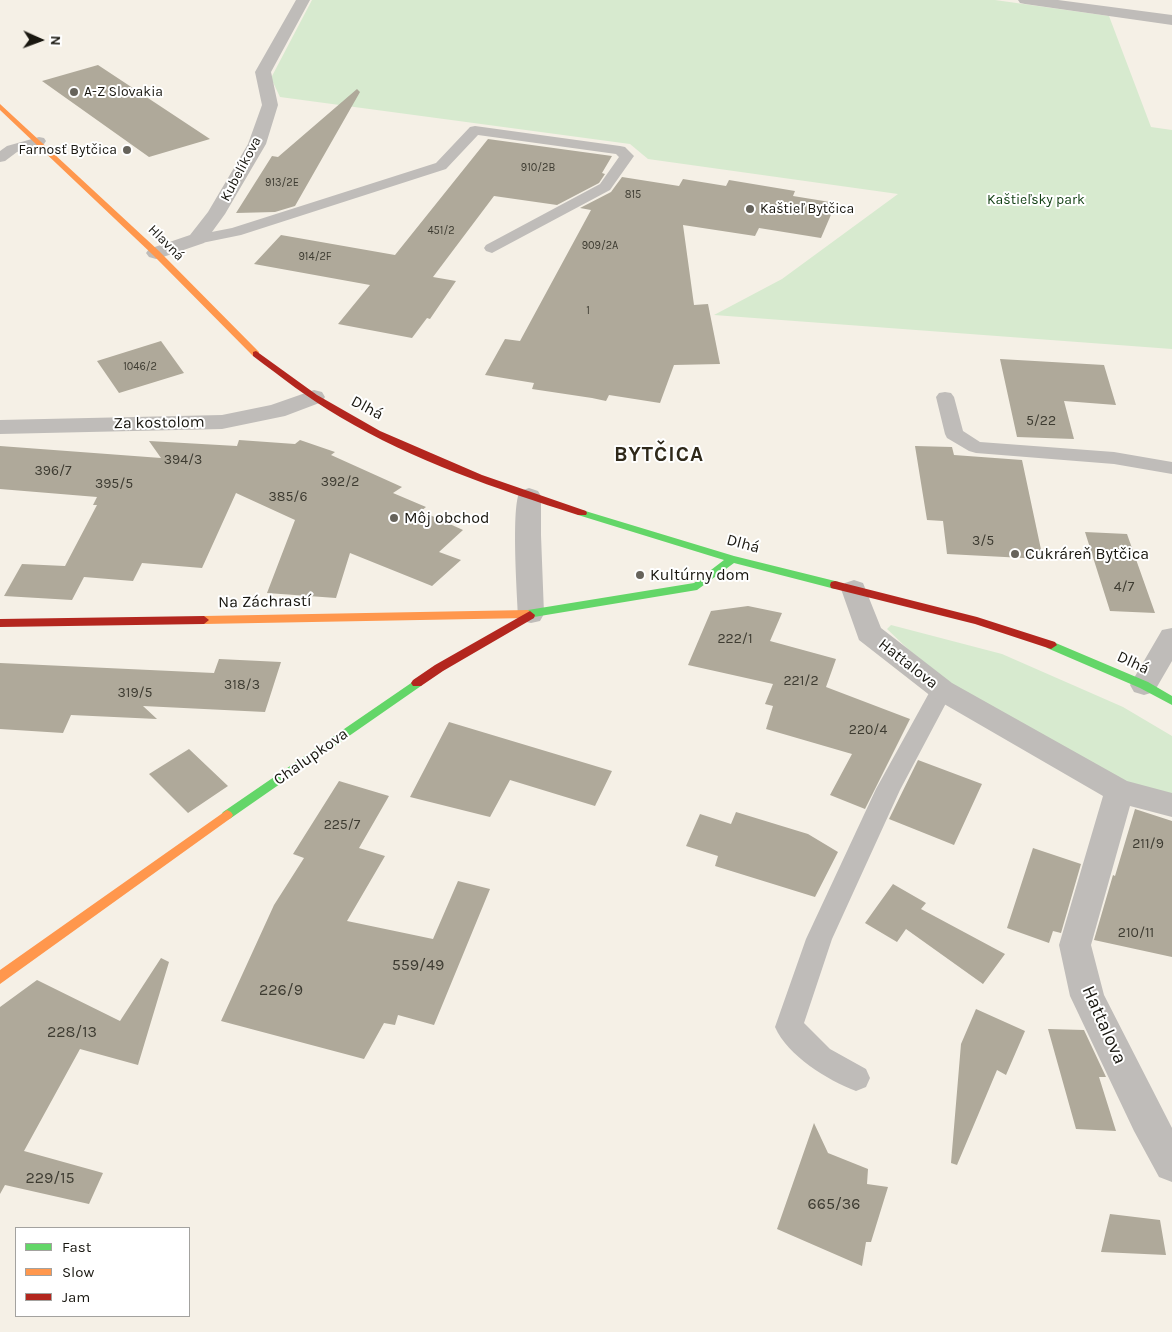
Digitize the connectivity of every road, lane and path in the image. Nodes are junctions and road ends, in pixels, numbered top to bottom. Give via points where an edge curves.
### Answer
1 (303, 0) edge
2 (1025, 0) edge
3 (1172, 20) edge
4 (0, 106) edge
5 (39, 141) junction
6 (0, 158) edge
7 (197, 239) junction
8 (492, 248) dead end
9 (156, 253) junction
10 (314, 397) junction
11 (945, 397) dead end
12 (0, 427) edge
13 (1172, 468) edge
14 (530, 496) junction
15 (732, 559) junction
16 (854, 589) junction
17 (531, 614) junction
18 (0, 623) edge
19 (1172, 637) edge
20 (1144, 685) junction
21 (942, 690) junction
22 (1172, 701) edge
23 (1119, 791) junction
24 (1172, 805) edge
25 (0, 978) edge
26 (856, 1078) dead end
27 (1172, 1164) edge

1 - 7 street, Kubelíkova via 262,72 270,105 257,144 216,214
2 - 3 street
4 - 5 main road, Hlavná
5 - 6 lane via 12,149
5 - 9 main road, Hlavná
7 - 8 lane via 235,232 441,166 475,130 620,150 627,156 605,187
7 - 9 street
9 - 10 main road, Hlavná via 254,353
10 - 12 street, Za kostolom via 277,411 222,422
10 - 14 main road, Dlhá via 437,461
11 - 13 lane via 954,434 976,447 1114,458
14 - 15 main road, Dlhá
14 - 17 street
15 - 16 main road, Dlhá
15 - 17 main road via 697,586
16 - 20 main road, Dlhá via 977,621 1061,648
16 - 21 street, Hattalova via 869,633
17 - 18 main road, Na Záchrastí
17 - 25 main road, Chalupkova via 431,674 182,846
19 - 20 street
20 - 22 main road, Dlhá
21 - 23 street, Hattalova
21 - 26 lane via 888,789 819,939 789,1027 820,1058
23 - 24 street, Hattalova
23 - 27 street, Hattalova via 1075,946 1087,996

